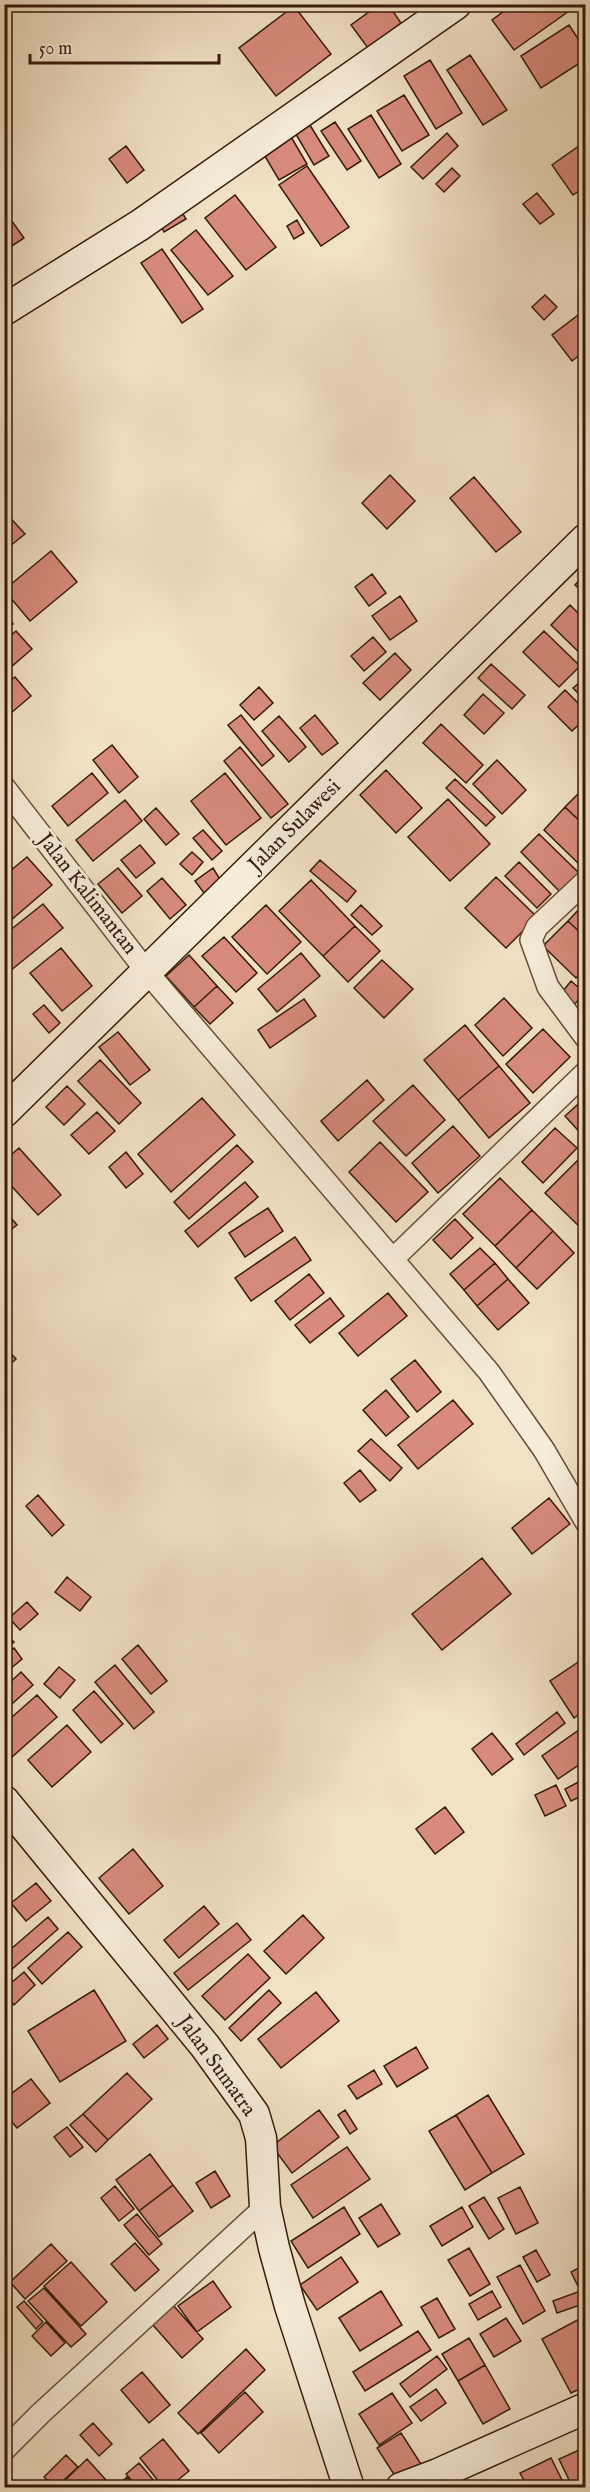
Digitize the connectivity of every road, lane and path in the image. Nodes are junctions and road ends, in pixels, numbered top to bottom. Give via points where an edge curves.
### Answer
1 (456, 4) edge
2 (4, 310) edge
3 (585, 539) edge
4 (4, 787) edge
5 (585, 881) edge
6 (147, 972) junction
7 (585, 1038) edge
8 (585, 1072) edge
9 (4, 1112) edge
10 (394, 1258) junction
11 (585, 1522) edge
12 (4, 1801) edge
13 (265, 2206) junction
14 (585, 2408) edge
15 (4, 2450) edge
16 (349, 2487) edge
17 (401, 2487) edge

1 - 2 street via 140,225
3 - 6 street, Jalan Sulawesi
4 - 6 street, Jalan Kalimantan
5 - 7 street via 537,927 531,940 548,987
6 - 9 street, Jalan Sulawesi
6 - 10 street, Jalan Kalimantan
8 - 10 street
10 - 11 street, Jalan Kalimantan via 489,1372 544,1450
12 - 13 street, Jalan Sumatra via 205,2046 254,2114 261,2138
13 - 15 street
13 - 16 street, Jalan Sumatra via 290,2306
14 - 17 street

